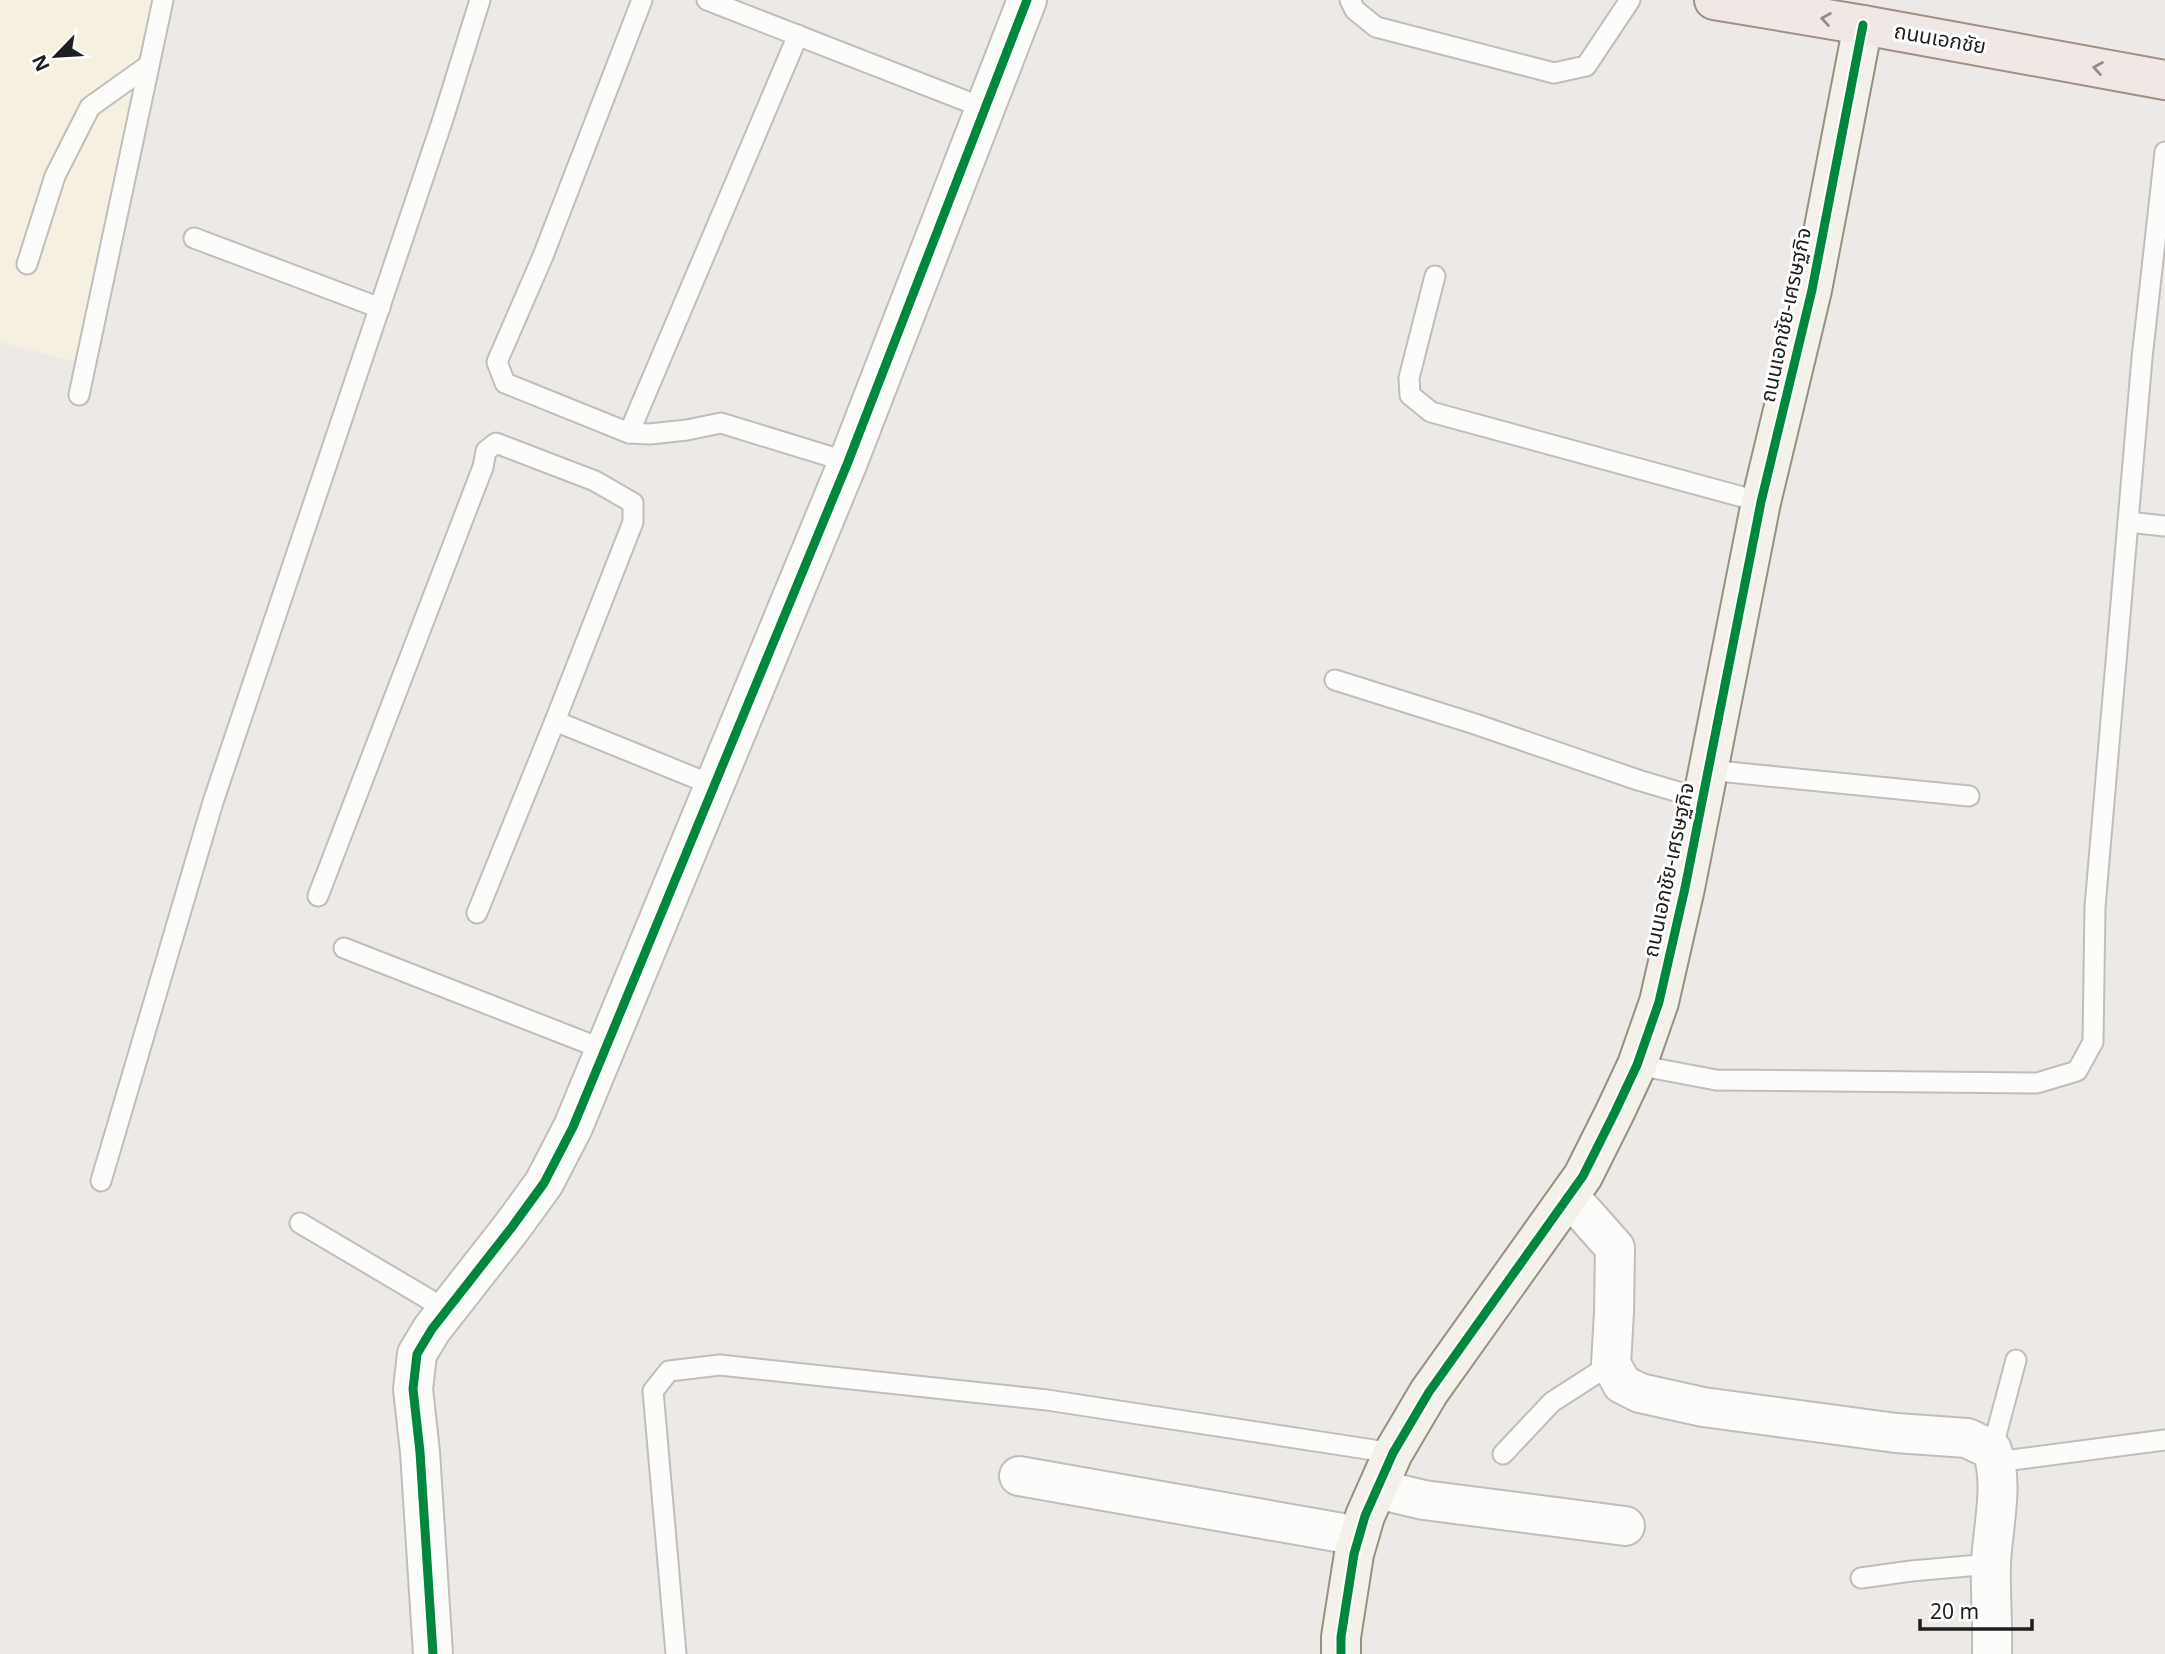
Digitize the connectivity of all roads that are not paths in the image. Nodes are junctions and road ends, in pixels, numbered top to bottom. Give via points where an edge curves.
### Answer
1 (163, 0) edge
2 (480, 0) edge
3 (642, 0) edge
4 (706, 0) edge
5 (1027, 0) edge
6 (1350, 0) edge
7 (1630, 0) edge
8 (1714, 0) edge
9 (1865, 12) edge
10 (797, 35) junction
11 (149, 65) junction
12 (2165, 80) edge
13 (984, 108) junction
14 (2165, 152) edge
15 (194, 238) dead end
16 (27, 264) dead end
17 (1435, 276) dead end
18 (380, 308) junction
19 (2156, 316) edge
20 (79, 395) dead end
21 (629, 433) junction
22 (848, 462) junction
23 (1761, 502) junction
24 (2128, 522) junction
25 (2165, 526) edge
26 (1335, 680) dead end
27 (555, 721) junction
28 (1705, 785) junction
29 (715, 786) junction
30 (1969, 796) dead end
31 (318, 895) dead end
32 (477, 913) dead end
33 (344, 948) dead end
34 (605, 1050) junction
35 (1637, 1065) junction
36 (101, 1181) dead end
37 (1569, 1196) junction
38 (300, 1223) dead end
39 (447, 1310) junction
40 (2016, 1360) dead end
41 (1611, 1364) junction
42 (2165, 1440) edge
43 (1393, 1452) junction
44 (1503, 1454) dead end
45 (1994, 1456) junction
46 (1019, 1476) dead end
47 (1377, 1489) junction
48 (1625, 1526) dead end
49 (1359, 1536) junction
50 (1991, 1564) junction
51 (1861, 1578) dead end
52 (433, 1654) edge
53 (676, 1654) edge
54 (1341, 1654) edge
55 (1992, 1654) edge

1 - 11 lane
2 - 18 lane
3 - 21 lane via 497,362 505,383
4 - 10 lane
5 - 13 street
6 - 7 lane via 1376,27 1554,73 1586,66
9 -> 8 main road, ถนนเอกชัย
12 -> 9 main road, ถนนเอกชัย
9 - 23 street, ถนนเอกชัย-เศรษฐกิจ via 1812,290
10 - 13 lane
10 - 21 lane
11 - 16 lane via 90,107 55,176
11 - 20 lane
13 - 22 street
14 - 19 lane
15 - 18 lane
17 - 23 lane via 1409,378 1410,395 1432,412
18 - 36 lane via 213,802
19 - 24 lane
21 - 22 lane via 721,423
22 - 29 street
23 - 28 street, ถนนเอกชัย-เศรษฐกิจ
24 - 25 lane
24 - 35 lane via 2095,906 2093,1042 2077,1071 2038,1083 1716,1080
26 - 28 lane via 1638,780
27 - 29 lane
27 - 31 lane via 633,522 634,503 595,481 496,443 486,451
27 - 32 lane
28 - 30 lane
28 - 35 street, ถนนเอกชัย-เศรษฐกิจ via 1659,1002
29 - 34 street
33 - 34 lane
34 - 39 street via 544,1183
35 - 37 street, ถนนเอกชัย-เศรษฐกิจ
37 - 41 street via 1615,1248
37 - 43 street, ถนนเอกชัย-เศรษฐกิจ via 1429,1392
38 - 39 lane
39 - 52 street via 417,1354 413,1389
40 - 45 lane
41 - 44 lane via 1552,1402
41 - 45 street via 1622,1384 1640,1393 1690,1405 1967,1438
42 - 45 lane
43 - 47 street, ถนนเอกชัย-เศรษฐกิจ
43 - 53 lane via 1047,1400 720,1365 668,1371 653,1391
45 - 50 street
46 - 49 street
47 - 48 street via 1424,1500
47 - 49 street, ถนนเอกชัย-เศรษฐกิจ
49 - 54 street, ถนนเอกชัย-เศรษฐกิจ
50 - 51 lane
50 - 55 street

